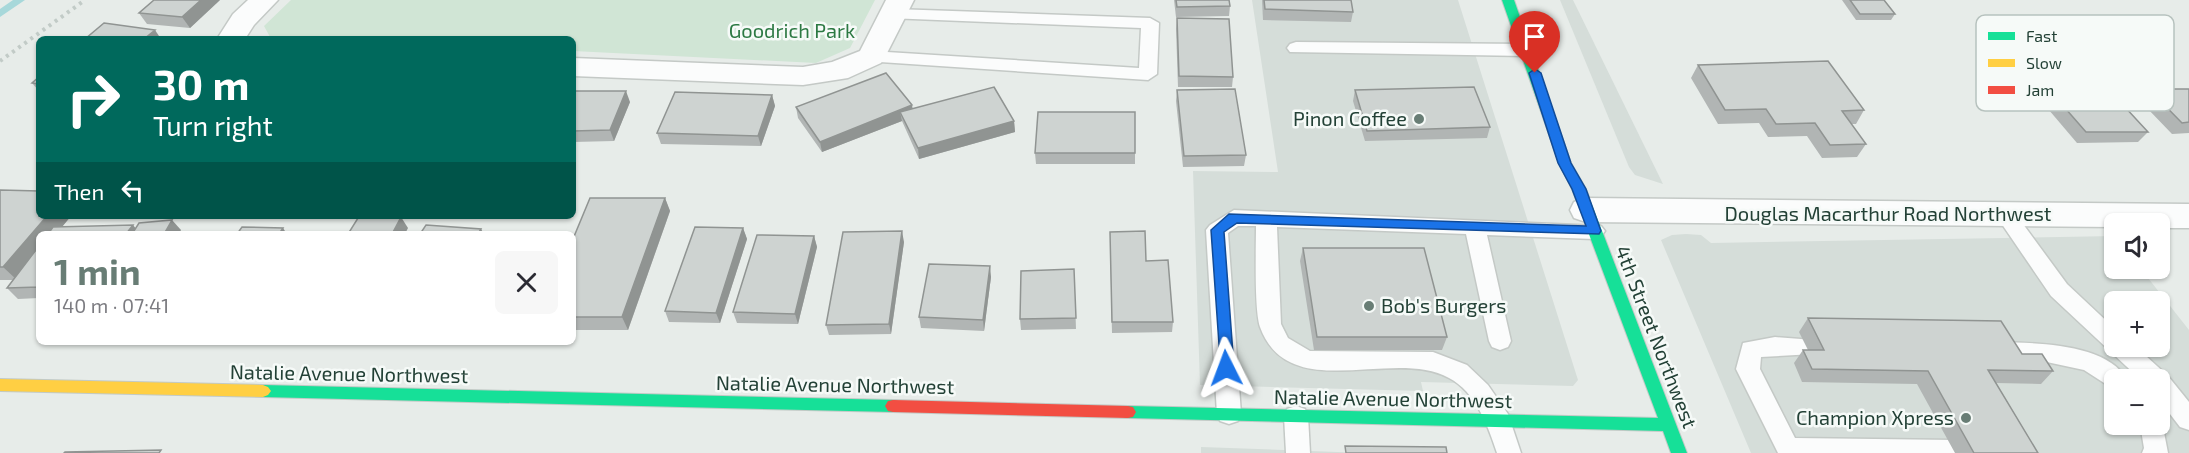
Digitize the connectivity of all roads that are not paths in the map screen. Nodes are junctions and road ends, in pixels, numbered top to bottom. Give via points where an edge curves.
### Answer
1 (264, 0) edge
2 (1509, 0) edge
3 (897, 7) edge
4 (233, 36) edge
5 (1296, 48) dead end
6 (1527, 50) junction
7 (871, 57) junction
8 (576, 67) edge
9 (2005, 214) junction
10 (2189, 216) edge
11 (1266, 219) junction
12 (1590, 220) junction
13 (1475, 227) junction
14 (2104, 333) edge
15 (1500, 341) dead end
16 (1806, 347) edge
17 (2000, 351) edge
18 (2131, 357) edge
19 (2145, 369) edge
20 (2104, 372) edge
21 (0, 385) edge
22 (2170, 396) edge
23 (1229, 414) junction
24 (1296, 416) junction
25 (2189, 420) edge
26 (1499, 421) junction
27 (1669, 425) junction
28 (2154, 435) edge
29 (1789, 450) edge
30 (1954, 451) dead end
31 (1298, 453) edge
32 (1509, 453) edge
33 (1679, 453) edge
34 (2154, 453) edge

1 - 4 street
2 - 6 street, 4th Street Northwest
3 - 7 street
3 - 7 lane via 1150,23 1148,74
5 - 6 lane
6 - 12 street, 4th Street Northwest via 1565,163
7 - 8 street via 838,71 803,76
9 - 10 street, Douglas Macarthur Road Northwest
9 - 12 street, Douglas Macarthur Road Northwest
9 - 14 lane via 2059,290
11 - 13 lane
11 - 23 lane via 1234,218 1217,230
11 - 26 lane via 1270,324 1279,344 1306,360 1433,361 1459,372 1480,392
12 - 13 lane
12 - 27 street, 4th Street Northwest
13 - 15 lane
16 - 29 lane via 1751,350 1748,369
17 - 20 lane via 2042,352 2090,362
18 - 19 lane
21 - 23 street, Natalie Avenue Northwest
22 - 25 lane
23 - 24 street, Natalie Avenue Northwest
24 - 26 street, Natalie Avenue Northwest
24 - 31 lane
26 - 27 street, Natalie Avenue Northwest
26 - 32 lane
27 - 33 street, 4th Street Northwest
28 - 34 lane
29 - 30 lane

